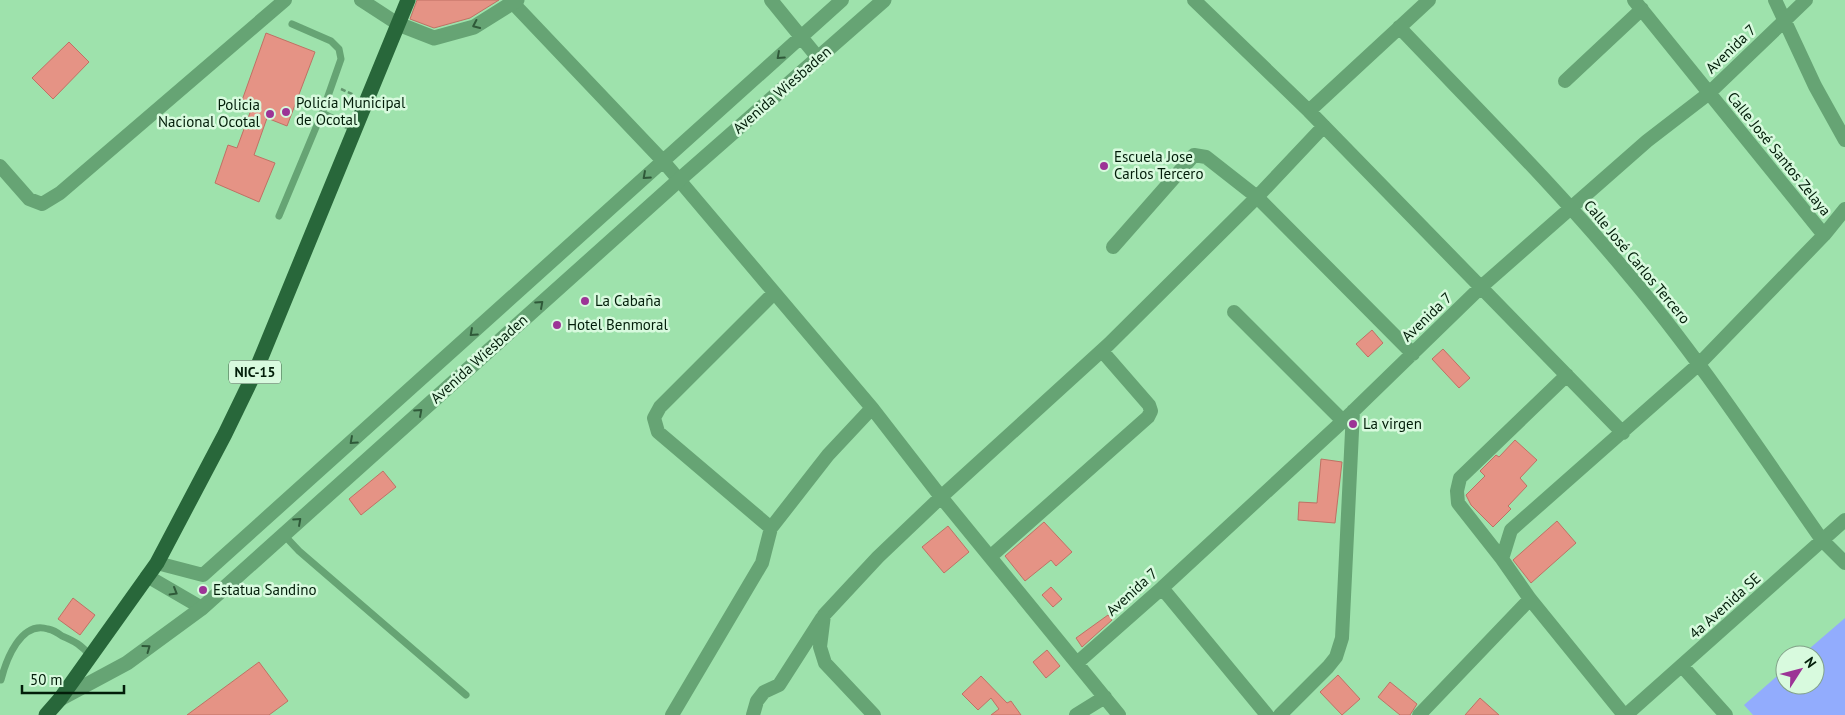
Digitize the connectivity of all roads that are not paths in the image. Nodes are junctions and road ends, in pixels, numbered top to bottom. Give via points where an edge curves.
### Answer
1 (285, 0) edge
2 (361, 0) edge
3 (408, 0) edge
4 (771, 0) edge
5 (842, 0) edge
6 (884, 0) edge
7 (1194, 0) edge
8 (1429, 0) edge
9 (1775, 0) edge
10 (1806, 0) edge
11 (513, 1) edge
12 (1638, 4) edge
13 (1785, 19) junction
14 (292, 24) dead end
15 (398, 24) junction
16 (1399, 27) junction
17 (801, 37) junction
18 (818, 59) junction
19 (1566, 81) dead end
20 (1708, 94) junction
21 (1310, 111) junction
22 (322, 113) junction
23 (1324, 126) junction
24 (355, 130) junction
25 (1845, 140) edge
26 (663, 161) junction
27 (0, 166) edge
28 (679, 180) junction
29 (1257, 197) junction
30 (1571, 207) junction
31 (1845, 209) edge
32 (279, 216) dead end
33 (1824, 235) junction
34 (1113, 247) dead end
35 (1481, 287) junction
36 (774, 293) junction
37 (1234, 312) dead end
38 (1102, 350) junction
39 (1413, 354) junction
40 (1699, 364) junction
41 (1567, 375) junction
42 (872, 408) junction
43 (1348, 416) junction
44 (1623, 433) junction
45 (941, 497) junction
46 (1845, 520) edge
47 (770, 528) junction
48 (283, 534) junction
49 (1822, 540) junction
50 (990, 557) junction
51 (1502, 559) junction
52 (157, 563) junction
53 (1845, 563) edge
54 (203, 575) junction
55 (147, 576) junction
56 (226, 586) junction
57 (1162, 588) junction
58 (1530, 599) junction
59 (202, 608) junction
60 (824, 615) junction
61 (90, 656) junction
62 (1077, 663) junction
63 (1682, 666) junction
64 (1, 680) dead end
65 (466, 696) dead end
66 (1105, 697) junction
67 (60, 699) junction
68 (46, 715) edge
69 (672, 715) edge
70 (753, 715) edge
71 (874, 715) edge
72 (1076, 715) edge
73 (1119, 715) edge
74 (1267, 715) edge
75 (1280, 715) edge
76 (1419, 715) edge
77 (1625, 715) edge
78 (1726, 715) edge

1 - 27 street via 60,193 42,204 29,199
2 - 15 street
3 - 15 highway, NIC-15 / NIC-15
4 - 17 street
5 - 17 street, Avenida Wiesbaden
6 - 18 street, Avenida Wiesbaden
7 - 21 street
8 - 16 street
9 - 13 street
10 - 13 street, Avenida 7
11 -> 15 street via 474,27 434,38
11 - 26 street
12 - 19 street
12 - 20 street, Calle José Santos Zelaya
13 - 20 street, Avenida 7
13 - 25 street via 1815,86
14 - 22 lane via 331,41 339,49 341,59
15 - 24 highway, NIC-15 / NIC-15
16 - 21 street
16 - 30 street, Calle José Carlos Tercero
17 - 18 street
17 -> 26 street, Avenida Wiesbaden
18 - 28 street, Avenida Wiesbaden
20 - 30 street, Avenida 7 via 1647,141
20 - 33 street, Calle José Santos Zelaya
21 - 23 street
22 - 24 lane
22 - 32 lane
23 - 29 street
23 - 35 street
24 - 52 highway, NIC-15 / NIC-15 via 256,370
26 - 28 street
26 -> 54 street, Avenida Wiesbaden
28 - 36 street
48 -> 28 street, Avenida Wiesbaden
29 - 34 street via 1206,157 1194,155
29 - 38 street
29 - 39 street
30 - 35 street, Avenida 7
30 - 40 street, Calle José Carlos Tercero via 1629,274
31 - 33 street
33 - 40 street
35 - 39 street, Avenida 7
35 - 41 street
36 - 42 street
36 - 47 street via 660,407 654,418 658,432
37 - 43 street
38 - 45 street
38 - 50 street via 1149,405 1148,417
39 - 43 street, Avenida 7
40 - 44 street
40 - 49 street, Calle José Carlos Tercero
41 - 44 street
41 - 51 street via 1460,478 1456,491 1458,503
42 - 45 street
42 - 47 street via 828,455
43 - 57 street, Avenida 7
43 - 75 street via 1342,638 1336,657 1328,667
44 - 51 street via 1526,514 1511,530
45 - 50 street
45 - 60 street
46 - 49 street, 4a Avenida SE
47 - 69 street via 762,563
48 - 56 street, Avenida Wiesbaden
48 - 65 lane
49 - 53 street, Calle José Carlos Tercero
49 - 63 street, 4a Avenida SE
50 - 62 street
51 - 58 street
52 - 54 street
52 - 55 highway, NIC-15 / NIC-15
54 - 56 street
55 -> 59 street
55 - 61 highway, NIC-15 / NIC-15
56 - 59 street, Avenida Wiesbaden
57 - 62 street, Avenida 7
57 - 74 street
58 - 76 street
58 - 77 street
67 -> 59 street, Avenida Wiesbaden via 127,663
60 - 70 street via 779,685 764,692
60 - 71 street via 820,647 825,663
61 - 64 lane via 81,645 47,628 31,630 15,643
61 - 67 highway, NIC-15 / NIC-15
62 - 66 street
63 - 77 street, 4a Avenida SE
63 - 78 street
66 - 72 street
66 - 73 street
67 - 68 highway, NIC-15 / NIC-15

